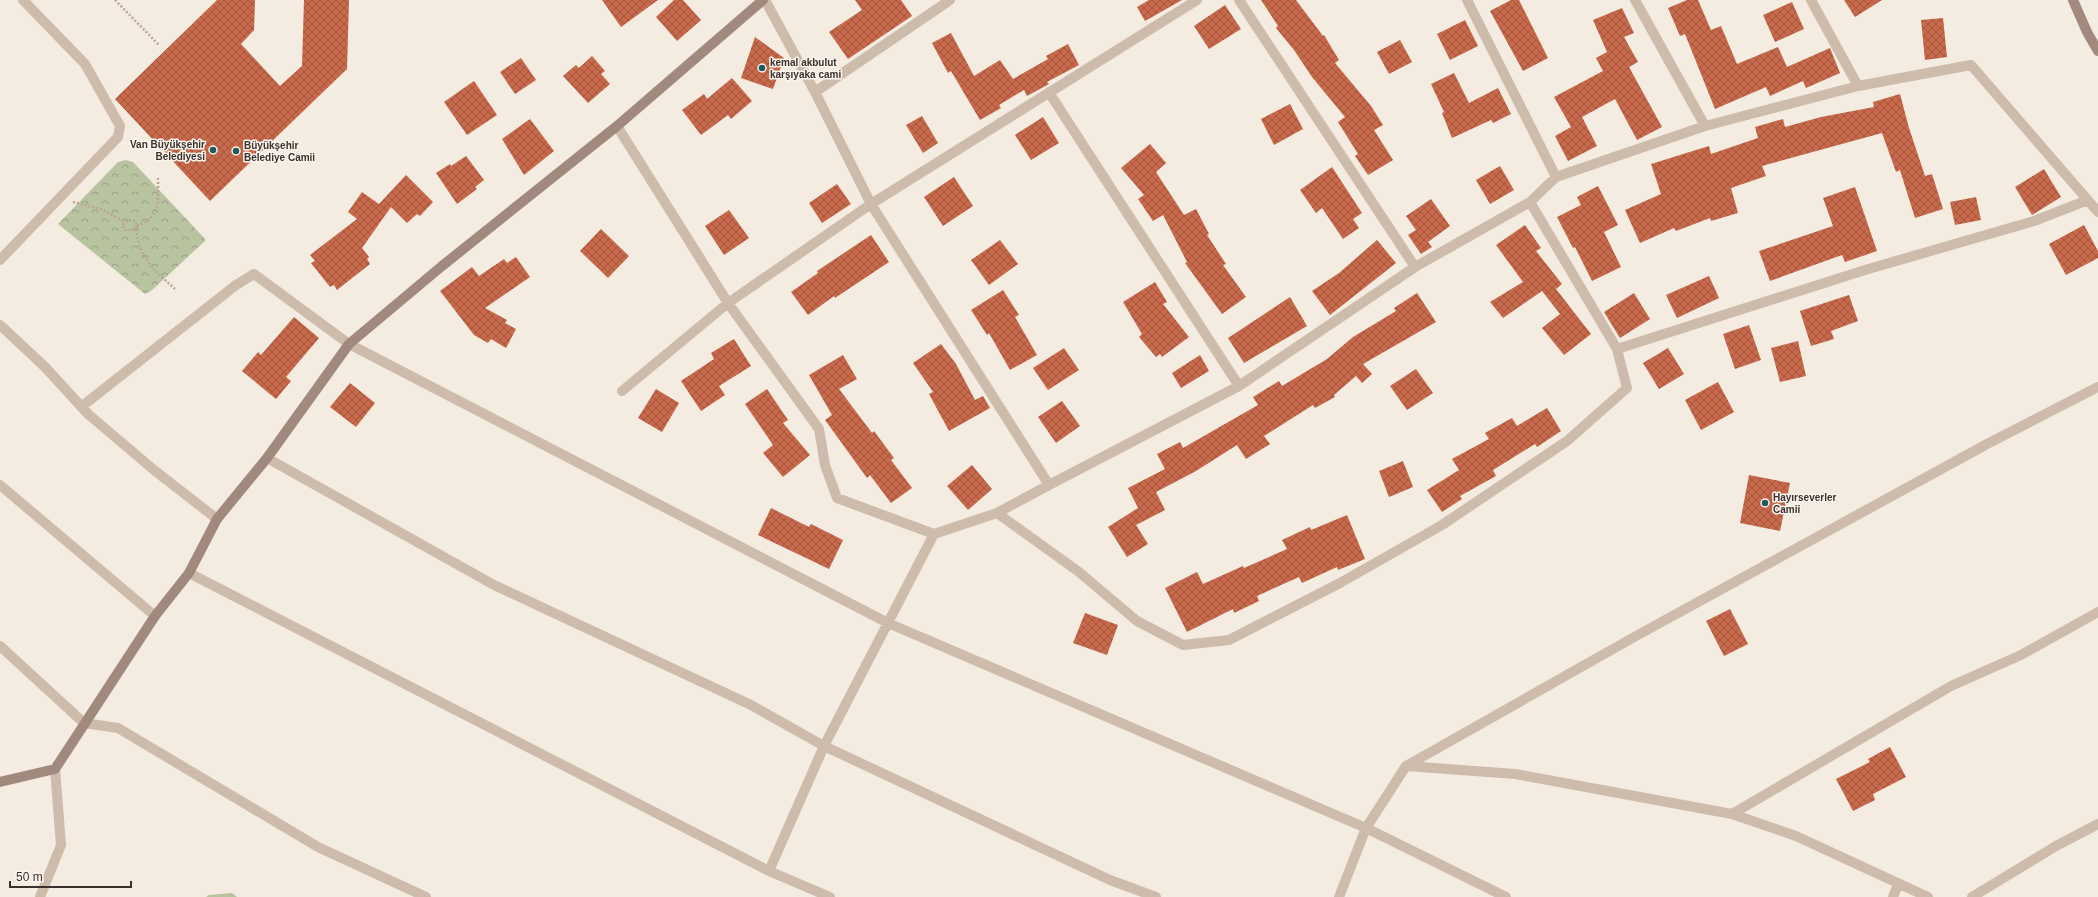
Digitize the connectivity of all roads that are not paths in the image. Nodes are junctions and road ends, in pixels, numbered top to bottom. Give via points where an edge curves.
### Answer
1 (23, 0) edge
2 (764, 0) edge
3 (950, 0) edge
4 (1197, 0) edge
5 (1239, 0) edge
6 (1467, 0) edge
7 (1635, 0) edge
8 (1811, 0) edge
9 (2073, 0) edge
10 (2098, 51) edge
11 (1858, 86) junction
12 (815, 92) junction
13 (1050, 94) junction
14 (617, 126) junction
15 (1705, 126) junction
16 (1556, 177) junction
17 (2088, 200) junction
18 (1530, 202) junction
19 (871, 204) junction
20 (2098, 212) edge
21 (0, 260) edge
22 (1416, 268) junction
23 (728, 303) junction
24 (0, 325) edge
25 (349, 344) junction
26 (1617, 349) junction
27 (1239, 386) junction
28 (2098, 388) edge
29 (622, 390) dead end
30 (81, 407) junction
31 (267, 458) junction
32 (0, 485) edge
33 (1049, 485) junction
34 (998, 513) junction
35 (217, 519) junction
36 (934, 534) junction
37 (189, 573) junction
38 (2098, 612) edge
39 (155, 616) junction
40 (888, 623) junction
41 (0, 646) edge
42 (84, 723) junction
43 (824, 746) junction
44 (1406, 766) junction
45 (55, 769) junction
46 (0, 782) edge
47 (1732, 814) junction
48 (2098, 824) edge
49 (1366, 828) junction
50 (769, 871) junction
51 (1898, 884) junction
52 (40, 897) edge
53 (426, 897) edge
54 (830, 897) edge
55 (1156, 897) edge
56 (1339, 897) edge
57 (1506, 897) edge
58 (1892, 897) edge
59 (1928, 897) edge
60 (1972, 897) edge

1 - 21 street via 85,64 120,126 118,137
2 - 12 street
2 - 14 street
3 - 12 street
4 - 13 street
5 - 22 street
6 - 16 street
7 - 15 street
8 - 11 street
9 - 10 street via 2086,32
11 - 15 street
11 - 17 street via 1972,65
12 - 19 street
13 - 19 street
13 - 27 street
14 - 23 street
14 - 25 street
15 - 16 street
16 - 18 street
17 - 20 street
17 - 26 street via 2034,221 1873,268
18 - 22 street
18 - 26 street
19 - 23 street
19 - 33 street
22 - 27 street
23 - 29 street
23 - 36 street via 819,430 825,465 837,498
24 - 30 street via 45,367
25 - 30 street via 254,274 236,285
25 - 31 street
25 - 40 street
26 - 34 street via 1627,388 1567,441 1442,525 1340,583 1230,640 1183,645 1137,622 1079,572
27 - 33 street
28 - 44 street via 1987,444 1650,628
30 - 35 street via 154,470
31 - 35 street
31 - 43 street via 494,585 751,705
32 - 39 street
33 - 34 street
34 - 36 street
35 - 37 street
36 - 40 street
37 - 39 street
37 - 50 street
38 - 47 street via 2021,654 1951,686
39 - 42 street
40 - 43 street
40 - 49 street
41 - 42 street
42 - 45 street
42 - 53 street via 118,728 318,847
43 - 50 street
43 - 55 street via 1110,880
44 - 47 street via 1515,774
44 - 49 street
45 - 46 street
45 - 52 street via 61,845
47 - 51 street via 1796,836
48 - 60 street via 2056,846
49 - 56 street
49 - 57 street
50 - 54 street
51 - 58 street
51 - 59 street

